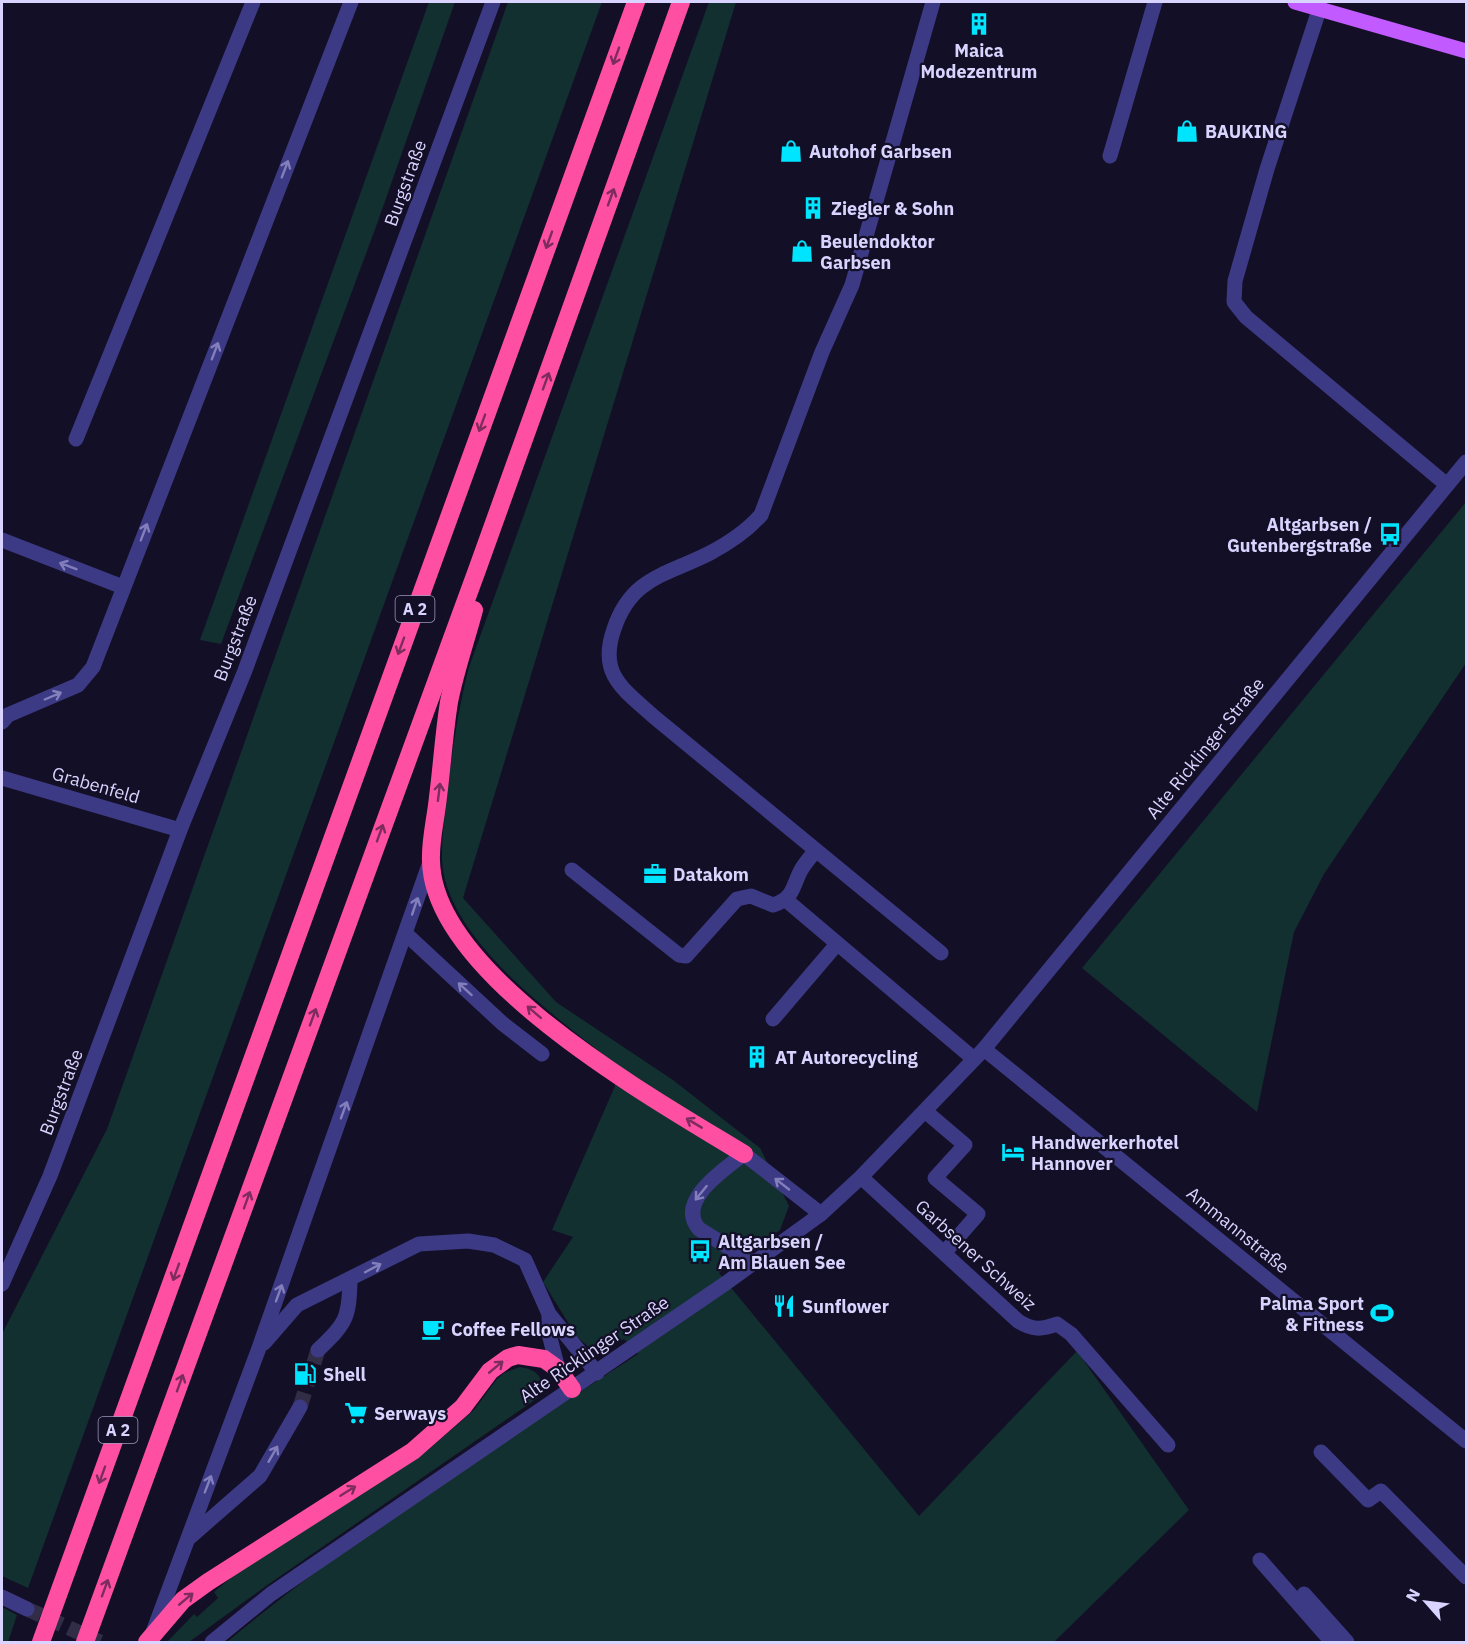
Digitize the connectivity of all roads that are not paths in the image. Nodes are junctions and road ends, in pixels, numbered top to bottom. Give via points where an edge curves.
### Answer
1 (253, 2) edge
2 (351, 2) edge
3 (493, 2) edge
4 (636, 2) edge
5 (681, 2) edge
6 (933, 2) edge
7 (1155, 2) edge
8 (1295, 2) edge
9 (1320, 7) junction
10 (1467, 51) edge
11 (1110, 156) dead end
12 (76, 439) dead end
13 (1467, 462) edge
14 (1447, 485) junction
15 (498, 515) junction
16 (2, 540) edge
17 (123, 586) junction
18 (2, 722) edge
19 (2, 778) edge
20 (180, 830) junction
21 (815, 851) junction
22 (430, 862) junction
23 (572, 870) dead end
24 (786, 900) junction
25 (406, 934) junction
26 (837, 944) junction
27 (941, 953) dead end
28 (772, 1019) dead end
29 (542, 1054) dead end
30 (979, 1054) junction
31 (925, 1111) junction
32 (744, 1154) junction
33 (861, 1177) junction
34 (821, 1214) junction
35 (945, 1252) junction
36 (754, 1263) junction
37 (350, 1281) junction
38 (2, 1284) edge
39 (549, 1314) junction
40 (259, 1348) junction
41 (318, 1350) tunnel mouth
42 (558, 1369) junction
43 (597, 1374) junction
44 (572, 1389) junction
45 (300, 1407) tunnel mouth
46 (1467, 1441) edge
47 (1168, 1445) dead end
48 (1321, 1452) dead end
49 (188, 1539) junction
50 (1260, 1560) dead end
51 (1467, 1577) edge
52 (1304, 1594) dead end
53 (2, 1597) edge
54 (27, 1609) tunnel mouth
55 (149, 1639) edge
56 (41, 1642) edge
57 (85, 1642) edge
58 (212, 1642) edge
59 (1332, 1642) edge
60 (1347, 1642) edge

1 - 12 street
17 -> 2 street
3 - 20 street, Burgstraße via 248,662
4 -> 56 highway, A 2
15 -> 5 highway, A 2
6 - 21 street via 852,285 822,352 761,515 747,530 710,554 667,570 641,586 628,599 609,643 608,664 621,687
7 - 11 street
8 - 9 main road
9 - 10 main road
9 - 14 street via 1267,169 1235,281 1234,303
13 - 14 street, Alte Ricklinger Straße
14 - 30 street, Alte Ricklinger Straße
22 -> 15 highway via 450,702
57 -> 15 highway, A 2
17 -> 16 street
18 -> 17 street via 8,715 78,686 93,667
19 - 20 street, Grabenfeld
20 - 38 street, Burgstraße via 50,1176
21 - 24 street
21 - 27 street
25 -> 22 street
32 -> 22 highway via 572,1044 498,981 448,918
23 - 24 street via 679,955 686,956 737,899 744,896 773,905
24 - 26 street
29 -> 25 street via 502,1023
40 -> 25 street
26 - 28 street
26 - 30 street
30 - 31 street, Alte Ricklinger Straße
30 - 46 street, Ammannstraße
31 - 33 street, Alte Ricklinger Straße
31 - 35 street via 965,1145 936,1178 978,1214
34 -> 32 street
32 -> 36 street via 698,1196 693,1215 699,1229
33 - 34 street, Alte Ricklinger Straße
33 - 35 street, Garbsener Schweiz
34 - 36 street, Alte Ricklinger Straße
35 - 47 street, Garbsener Schweiz via 1018,1321 1030,1328 1044,1329 1057,1324 1071,1334
36 - 43 street, Alte Ricklinger Straße
37 -> 39 street via 418,1244 468,1241 494,1245 525,1260
37 - 40 street via 297,1305
37 - 41 street via 349,1311 336,1333
39 - 42 street via 549,1334
39 - 43 street
49 -> 40 street
42 - 44 highway
55 -> 42 highway via 183,1600 208,1582 413,1450 464,1407 490,1371 508,1358 532,1356
43 - 44 street, Alte Ricklinger Straße
44 - 58 street, Alte Ricklinger Straße via 271,1594
49 -> 45 street via 260,1476
48 - 51 street via 1368,1500 1381,1491
49 - 55 street
50 - 59 street
52 - 60 street
53 - 54 street

